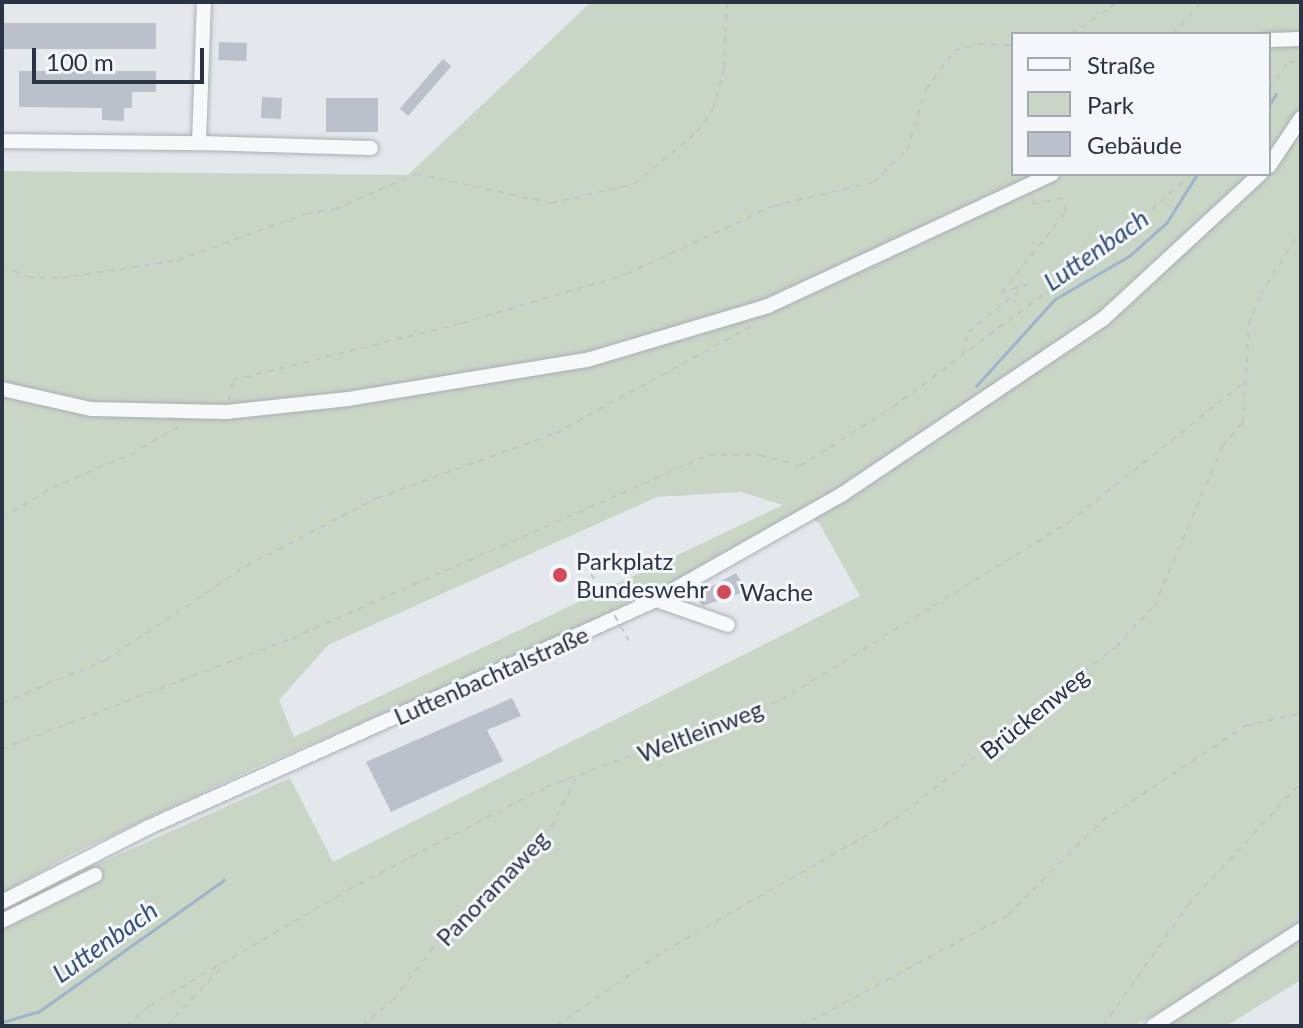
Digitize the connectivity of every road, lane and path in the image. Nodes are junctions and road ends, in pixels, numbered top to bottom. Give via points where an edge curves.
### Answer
1 (204, 2) edge
2 (727, 2) edge
3 (1118, 2) edge
4 (1202, 2) edge
5 (1074, 32) edge
6 (1174, 32) edge
7 (1301, 39) edge
8 (1271, 40) edge
9 (1011, 45) edge
10 (1301, 63) edge
11 (1271, 86) edge
12 (1301, 118) edge
13 (2, 141) edge
14 (199, 143) junction
15 (371, 148) dead end
16 (1271, 163) edge
17 (1049, 176) edge
18 (1189, 176) edge
19 (1258, 176) edge
20 (1036, 185) junction
21 (1301, 231) edge
22 (2, 266) edge
23 (768, 306) junction
24 (963, 355) junction
25 (1242, 384) junction
26 (2, 389) edge
27 (203, 412) junction
28 (226, 412) junction
29 (2, 518) edge
30 (591, 574) dead end
31 (656, 600) junction
32 (728, 625) dead end
33 (629, 641) dead end
34 (2, 703) edge
35 (1301, 713) edge
36 (2, 749) edge
37 (578, 776) junction
38 (1301, 782) edge
39 (95, 875) dead end
40 (2, 902) edge
41 (2, 921) edge
42 (1301, 930) edge
43 (227, 960) junction
44 (126, 1026) edge
45 (167, 1026) edge
46 (362, 1026) edge
47 (556, 1026) edge
48 (801, 1026) edge
49 (1103, 1026) edge
50 (1153, 1026) edge

1 - 14 street
2 - 22 path via 724,68 713,109 697,132 634,184 551,203 416,174 335,209 306,214 178,260 61,278 28,277
3 - 5 path
4 - 6 path
7 - 8 street
9 - 28 path via 980,44 954,51 926,89 907,150 874,182 773,206 627,274 462,323 233,380
10 - 11 path via 1289,61
12 - 16 street
13 - 14 street
14 - 15 street
17 - 20 street
18 - 24 path via 1134,226
19 - 31 street, Luttenbachtalstraße via 1103,319 891,466
20 - 23 street
20 - 24 path via 1033,204 1062,198 1066,212 1001,293 1029,283 968,332
21 - 25 path, Brückenweg via 1260,295 1249,324
23 - 28 street via 587,360 348,399
23 - 34 path via 762,319 725,343 695,353 556,433 377,498 246,566 106,660
24 - 36 path via 800,466 760,455 709,455 292,638
25 - 37 path, Weltleinweg via 1068,523 781,700
25 - 47 path, Brückenweg via 1243,422 1223,446 1183,549 1154,606 1116,647 895,819 664,951
26 - 27 street via 91,409
27 - 28 street
27 - 29 path
30 - 33 path, bridge
31 - 32 street
31 - 40 street, Luttenbachtalstraße via 123,839
35 - 48 path via 1245,726 1102,821 1008,915
37 - 43 path, Weltleinweg via 362,882
37 - 46 path, Panoramaweg via 551,827 450,926 393,1000
38 - 49 path via 1188,905
39 - 41 street
42 - 50 street
43 - 44 path, Weltleinweg
43 - 45 path

